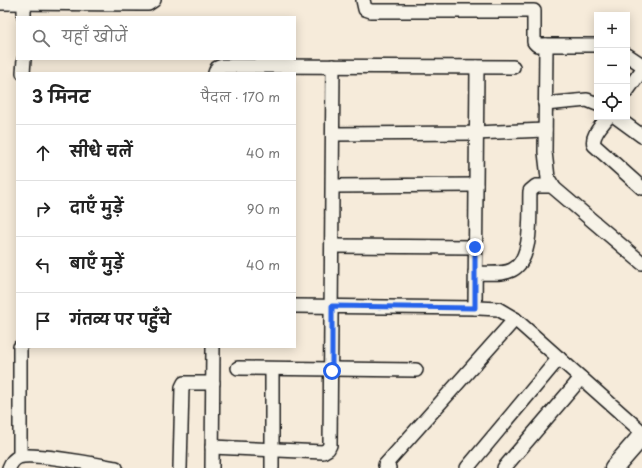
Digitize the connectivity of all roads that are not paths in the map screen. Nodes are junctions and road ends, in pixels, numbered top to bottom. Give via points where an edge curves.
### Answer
1 (154, 0) edge
2 (363, 0) edge
3 (24, 2) edge
4 (90, 2) edge
5 (0, 3) edge
6 (424, 5) edge
7 (482, 5) edge
8 (534, 5) edge
9 (24, 16) edge
10 (546, 45) junction
11 (594, 45) edge
12 (630, 56) edge
13 (24, 60) edge
14 (641, 63) edge
15 (333, 66) junction
16 (477, 66) junction
17 (513, 67) dead end
18 (268, 70) edge
19 (23, 72) edge
20 (215, 72) edge
21 (630, 85) edge
22 (594, 103) edge
23 (545, 104) junction
24 (606, 120) edge
25 (620, 120) edge
26 (545, 130) junction
27 (476, 132) junction
28 (333, 134) junction
29 (642, 136) edge
30 (476, 185) junction
31 (333, 186) junction
32 (553, 186) junction
33 (642, 188) edge
34 (332, 246) junction
35 (475, 247) junction
36 (642, 262) edge
37 (475, 273) junction
38 (296, 306) edge
39 (332, 306) junction
40 (475, 308) junction
41 (515, 319) junction
42 (20, 348) edge
43 (213, 348) edge
44 (559, 358) junction
45 (238, 368) dead end
46 (272, 369) junction
47 (416, 370) dead end
48 (332, 371) junction
49 (581, 378) junction
50 (213, 382) junction
51 (642, 432) edge
52 (642, 436) edge
53 (212, 447) junction
54 (272, 449) junction
55 (20, 456) junction
56 (386, 467) edge
57 (9, 468) edge
58 (116, 468) edge
59 (180, 468) edge
60 (212, 468) edge
61 (272, 468) edge
62 (467, 468) edge
63 (504, 468) edge
64 (614, 468) edge

1 - 4 street via 148,4
2 - 6 street via 366,9 371,11
3 - 4 street
3 - 5 street
3 - 9 street
6 - 7 street
7 - 8 street
8 - 10 street via 534,42 537,45
10 - 11 street
10 - 23 street
12 - 14 street
13 - 19 street
14 - 21 street
15 - 16 street
15 - 18 street
15 - 28 street
16 - 17 street
16 - 27 street
18 - 20 street via 222,66
22 - 23 street via 588,100
23 - 26 street
24 - 33 street via 592,140 594,146
25 - 29 street
26 - 27 street
26 - 32 street via 546,167
27 - 28 street
27 - 30 street
28 - 31 street
30 - 31 street
30 - 35 street
31 - 34 street
32 - 36 street
32 - 37 street via 536,186 530,191 527,249 518,265 507,272
34 - 35 street
34 - 39 street
35 - 37 street
37 - 40 street
38 - 39 street
39 - 40 street
39 - 48 street
40 - 41 street via 498,310
41 - 44 street
41 - 56 street
42 - 55 street
43 - 50 street
44 - 49 street
44 - 62 street
45 - 46 street
46 - 48 street
46 - 54 street
47 - 48 street
48 - 54 street via 328,449 322,452
49 - 51 street
49 - 63 street
50 - 53 street
50 - 59 street via 188,382 182,387
52 - 64 street
53 - 54 street
53 - 60 street
54 - 61 street
55 - 57 street
55 - 58 street

